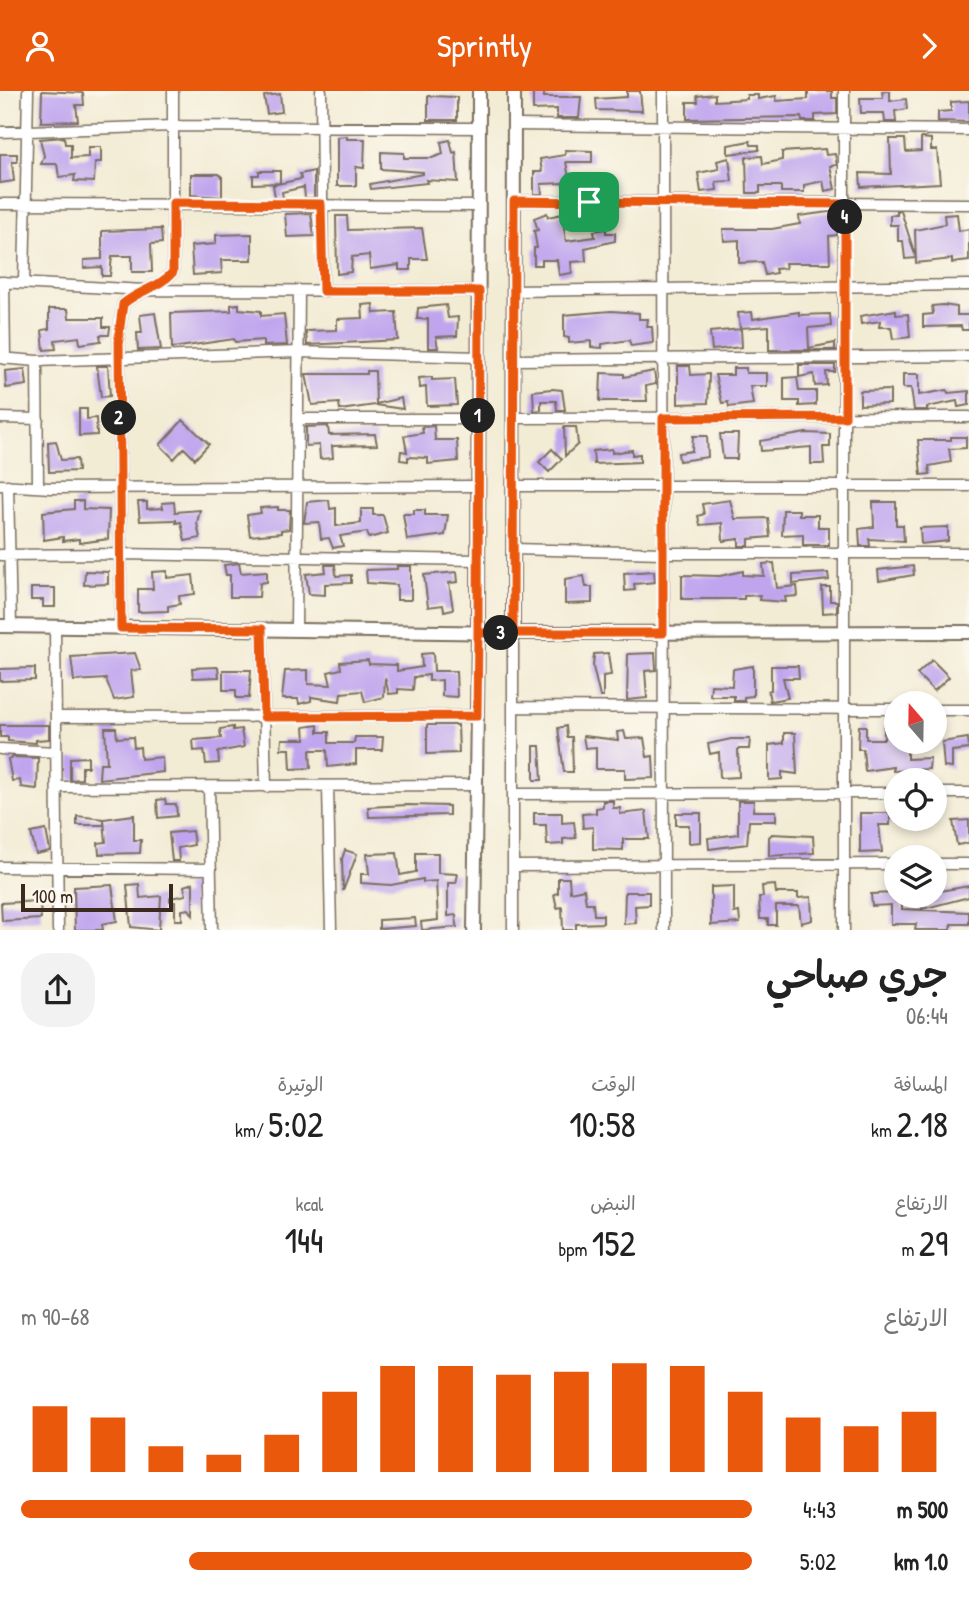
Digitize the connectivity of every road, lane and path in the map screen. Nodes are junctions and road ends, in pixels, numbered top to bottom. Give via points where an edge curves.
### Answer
1 (28, 91) edge
2 (173, 91) edge
3 (321, 91) edge
4 (479, 91) edge
5 (514, 91) edge
6 (663, 91) edge
7 (844, 91) edge
8 (514, 125) junction
9 (173, 126) junction
10 (321, 128) junction
11 (479, 128) junction
12 (663, 128) junction
13 (844, 129) junction
14 (969, 129) edge
15 (0, 132) edge
16 (28, 132) junction
17 (514, 201) junction
18 (27, 203) junction
19 (173, 203) junction
20 (663, 203) junction
21 (0, 204) edge
22 (321, 204) junction
23 (845, 204) junction
24 (969, 204) edge
25 (479, 206) junction
26 (2, 282) edge
27 (24, 283) junction
28 (969, 285) edge
29 (845, 286) junction
30 (663, 289) junction
31 (144, 290) junction
32 (299, 291) junction
33 (323, 291) junction
34 (479, 291) junction
35 (514, 291) junction
36 (299, 352) junction
37 (969, 356) edge
38 (478, 357) junction
39 (845, 357) junction
40 (119, 358) junction
41 (3, 359) edge
42 (663, 359) junction
43 (514, 360) junction
44 (37, 361) junction
45 (845, 417) junction
46 (969, 417) edge
47 (0, 418) edge
48 (514, 418) junction
49 (663, 418) junction
50 (38, 419) junction
51 (298, 419) junction
52 (478, 419) junction
53 (4, 485) edge
54 (478, 486) junction
55 (514, 486) junction
56 (663, 486) junction
57 (845, 486) junction
58 (969, 486) edge
59 (38, 487) junction
60 (120, 487) junction
61 (298, 487) junction
62 (514, 549) junction
63 (663, 553) junction
64 (845, 553) junction
65 (969, 553) edge
66 (120, 554) junction
67 (5, 555) edge
68 (297, 557) junction
69 (478, 559) junction
70 (6, 626) edge
71 (55, 627) junction
72 (121, 628) junction
73 (262, 629) junction
74 (296, 630) junction
75 (845, 632) junction
76 (969, 632) edge
77 (478, 633) junction
78 (513, 633) junction
79 (663, 633) junction
80 (513, 707) junction
81 (663, 708) junction
82 (845, 709) junction
83 (884, 709) edge
84 (947, 710) edge
85 (969, 710) edge
86 (477, 716) junction
87 (56, 717) junction
88 (264, 717) junction
89 (0, 749) edge
90 (56, 753) junction
91 (475, 785) junction
92 (328, 786) junction
93 (57, 787) junction
94 (209, 787) junction
95 (266, 787) junction
96 (663, 793) junction
97 (845, 793) junction
98 (884, 793) edge
99 (947, 793) edge
100 (969, 793) edge
101 (513, 794) junction
102 (884, 864) edge
103 (947, 864) edge
104 (969, 864) edge
105 (664, 865) junction
106 (844, 865) junction
107 (513, 866) junction
108 (0, 867) edge
109 (58, 869) junction
110 (211, 869) junction
111 (58, 930) edge
112 (212, 930) edge
113 (331, 930) edge
114 (474, 930) edge
115 (513, 930) edge
116 (664, 930) edge
117 (844, 930) edge

1 - 16 street
2 - 9 street
3 - 10 street
4 - 11 street
5 - 8 street
6 - 12 street
7 - 13 street
8 - 12 street
8 - 17 street
9 - 10 street
9 - 16 street
9 - 19 street
10 - 11 street
10 - 22 street
11 - 25 street
12 - 13 street
12 - 20 street
13 - 14 street
13 - 23 street
15 - 16 street
16 - 18 street
17 - 20 street
17 - 35 street
18 - 19 street
18 - 21 street
18 - 27 street
19 - 22 street
19 - 31 street via 173,272 162,284
20 - 23 street
20 - 30 street
22 - 25 street
22 - 33 street
23 - 24 street
23 - 29 street
25 - 34 street
26 - 27 street
26 - 41 street
27 - 31 street
28 - 29 street
29 - 30 street
29 - 39 street
30 - 35 street
30 - 42 street
31 - 32 street
31 - 40 street via 123,304
32 - 33 street
32 - 36 street
33 - 34 street
34 - 38 street
35 - 43 street
36 - 38 street
36 - 40 street
36 - 51 street
37 - 39 street
38 - 52 street
39 - 42 street
39 - 45 street
40 - 44 street
40 - 60 street
41 - 44 street
42 - 43 street
42 - 49 street
43 - 48 street
44 - 50 street
45 - 46 street
45 - 49 street
45 - 57 street
47 - 50 street
48 - 49 street
48 - 55 street
49 - 56 street
50 - 59 street
51 - 52 street
51 - 61 street
52 - 54 street
53 - 59 street
53 - 67 street
54 - 61 street
54 - 69 street
55 - 56 street
55 - 62 street
56 - 57 street
56 - 63 street
57 - 58 street
57 - 64 street
59 - 60 street
60 - 61 street
60 - 66 street
61 - 68 street
62 - 63 street
62 - 78 street
63 - 64 street
63 - 79 street
64 - 65 street
64 - 75 street
66 - 67 street
66 - 68 street
66 - 72 street
67 - 70 street
68 - 69 street
68 - 74 street
69 - 77 street
70 - 71 street
71 - 72 street
71 - 87 street
72 - 73 street
73 - 74 street
73 - 88 street
74 - 77 street
75 - 76 street
75 - 79 street
75 - 82 street
77 - 78 street
77 - 86 street
78 - 79 street
78 - 80 street
79 - 81 street
80 - 81 street
80 - 101 street
81 - 82 street
81 - 96 street
82 - 83 street
82 - 97 street
84 - 85 street
86 - 88 street
86 - 91 street
87 - 88 street
87 - 90 street
88 - 95 street
89 - 90 street
90 - 93 street
91 - 92 street
91 - 114 street
92 - 95 street
92 - 113 street
93 - 94 street
93 - 109 street
94 - 95 street
94 - 110 street
96 - 97 street
96 - 101 street
96 - 105 street
97 - 98 street
97 - 106 street
99 - 100 street
101 - 107 street
102 - 106 street
103 - 104 street
105 - 106 street
105 - 107 street
105 - 116 street
106 - 117 street
107 - 115 street
108 - 109 street
109 - 110 street
109 - 111 street
110 - 112 street

